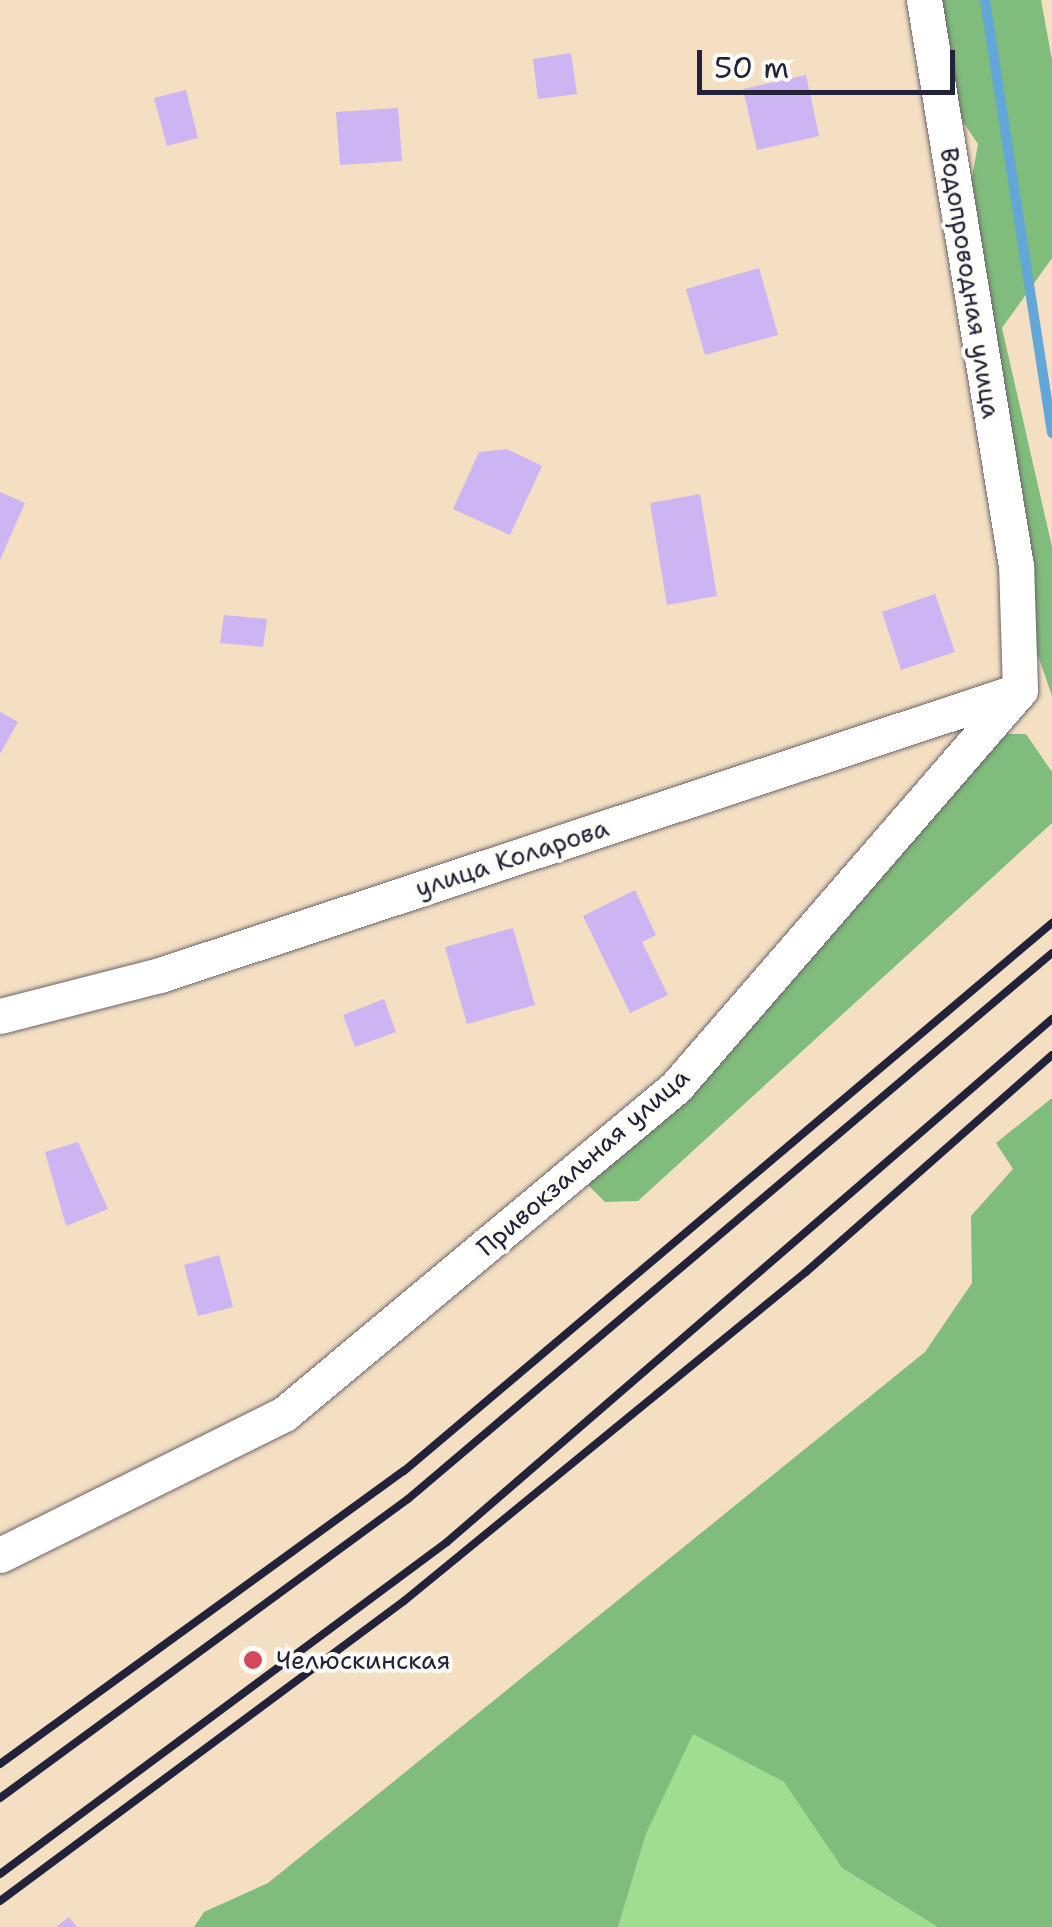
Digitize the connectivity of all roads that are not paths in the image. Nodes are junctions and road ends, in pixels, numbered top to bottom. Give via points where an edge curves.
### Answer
1 (924, 0) edge
2 (1020, 690) junction
3 (0, 1016) edge
4 (0, 1556) edge

1 - 2 street, Водопроводная улица via 1016,566
2 - 3 street, улица Коларова via 160,974
2 - 4 street, Привокзальная улица via 661,1100 284,1414

